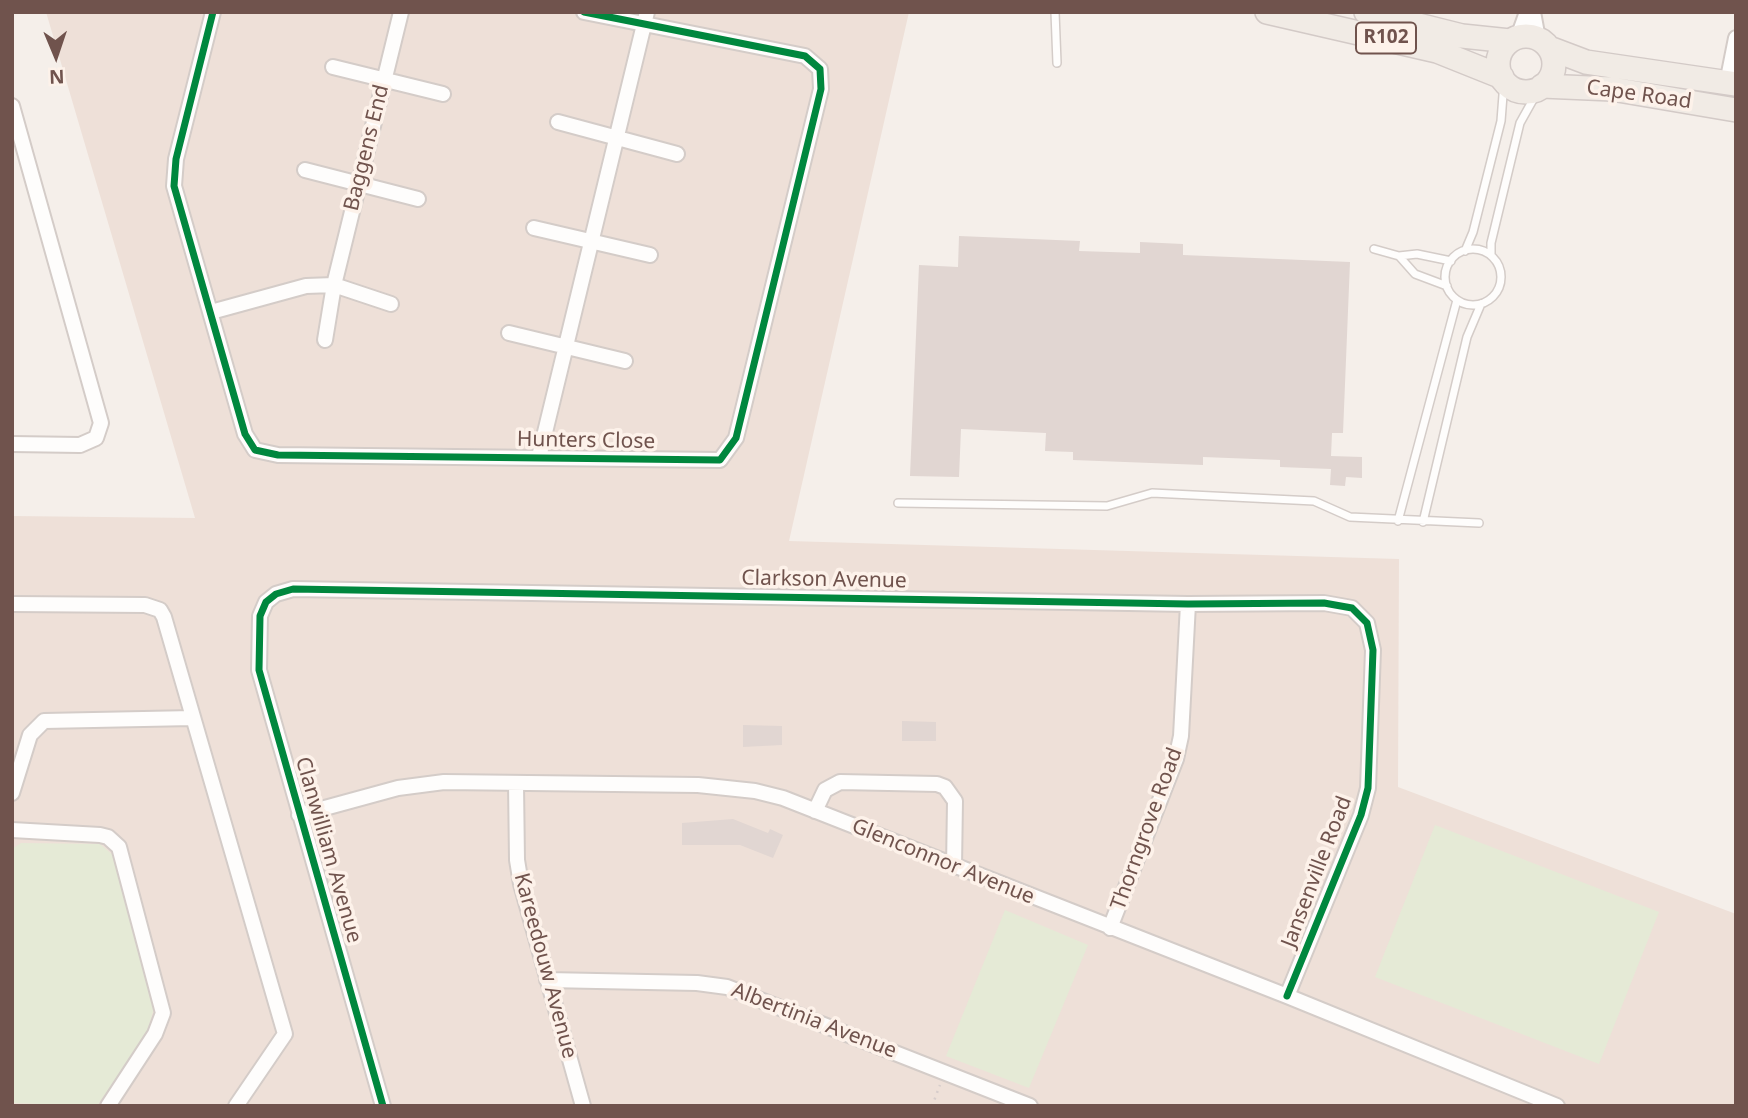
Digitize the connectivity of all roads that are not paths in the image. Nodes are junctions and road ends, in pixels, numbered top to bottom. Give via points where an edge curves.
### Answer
1 (212, 12) edge
2 (401, 12) edge
3 (584, 12) edge
4 (1055, 12) edge
5 (1267, 12) edge
6 (1366, 12) edge
7 (1527, 12) edge
8 (1533, 12) edge
9 (646, 18) edge
10 (1736, 38) edge
11 (1529, 41) junction
12 (1057, 63) dead end
13 (333, 67) dead end
14 (385, 78) junction
15 (1503, 79) junction
16 (1731, 84) edge
17 (1541, 87) junction
18 (443, 94) dead end
19 (12, 106) edge
20 (1736, 110) edge
21 (558, 122) dead end
22 (617, 138) junction
23 (677, 154) dead end
24 (305, 170) dead end
25 (358, 184) junction
26 (418, 199) dead end
27 (534, 228) dead end
28 (591, 241) junction
29 (1374, 248) dead end
30 (1465, 251) junction
31 (650, 256) dead end
32 (1399, 256) junction
33 (1491, 256) junction
34 (1451, 261) junction
35 (334, 285) junction
36 (1447, 286) junction
37 (1457, 300) junction
38 (391, 304) dead end
39 (1481, 304) junction
40 (211, 312) junction
41 (509, 333) dead end
42 (325, 340) dead end
43 (565, 347) junction
44 (625, 361) dead end
45 (12, 444) edge
46 (539, 457) junction
47 (898, 503) dead end
48 (1398, 521) junction
49 (1423, 522) junction
50 (1479, 523) dead end
51 (267, 602) joint
52 (12, 604) edge
53 (1188, 604) junction
54 (1371, 633) joint
55 (193, 719) junction
56 (516, 784) junction
57 (12, 793) edge
58 (815, 811) junction
59 (299, 815) junction
60 (12, 830) edge
61 (954, 867) junction
62 (1110, 928) junction
63 (547, 980) junction
64 (1287, 996) junction
65 (1549, 1104) edge
66 (108, 1106) edge
67 (236, 1106) edge
68 (383, 1106) edge
69 (583, 1106) edge
70 (1030, 1106) edge

1 - 40 street, Hunters Close via 174,174 177,201
2 - 14 street, Baggens End
3 - 9 street, Hunters Close
4 - 12 lane
5 - 15 main road, Cape Road / R102 via 1437,51
6 - 11 main road, Cape Road / R102 via 1462,36
7 - 11 street
8 - 11 street
9 - 22 street
9 - 46 street, Hunters Close via 805,56 815,62 821,76 815,116 736,438 726,455 711,461
10 - 16 street
11 - 15 main road via 1499,55
11 - 16 main road, Cape Road / R102 via 1586,62
11 - 17 main road via 1554,65
13 - 14 street
14 - 18 street
14 - 25 street, Baggens End
15 - 17 main road, Cape Road via 1521,91
15 - 30 lane via 1501,121
17 - 20 main road, Cape Road via 1612,89
17 - 33 lane via 1520,123
19 - 45 street via 101,423 96,438 80,445
21 - 22 street
22 - 23 street
22 - 28 street
24 - 25 street
25 - 26 street
25 - 35 street, Baggens End
27 - 28 street
28 - 31 street
28 - 43 street
29 - 32 lane
30 - 33 lane
30 - 34 lane
32 - 34 lane via 1417,254
32 - 36 lane via 1415,274
33 - 39 lane via 1501,279 1495,295
34 - 36 lane
35 - 38 street
35 - 40 street via 306,286
35 - 42 street, Baggens End
36 - 37 lane
37 - 39 lane
37 - 48 lane
39 - 49 lane via 1467,337
40 - 46 street, Hunters Close via 245,434 255,450
41 - 43 street
43 - 44 street
43 - 46 street
47 - 48 lane via 1107,506 1152,493 1314,501 1350,517
48 - 49 lane
49 - 50 lane
51 - 53 street, Clarkson Avenue via 276,594 311,587
51 - 59 street, Clanwilliam Avenue via 258,630 259,670
52 - 55 street via 145,605 160,610
53 - 54 street, Clarkson Avenue via 1339,604 1362,615
53 - 62 street, Thorngrove Road via 1176,759
54 - 64 street, Jansenville Road via 1374,674 1368,788
55 - 57 street via 44,722 30,735
55 - 67 street via 285,1034
56 - 58 street, Glenconnor Avenue via 728,787 783,798
56 - 59 street, Glenconnor Avenue via 444,782 398,788
56 - 63 street, Kareedouw Avenue via 517,860
58 - 61 street, Glenconnor Avenue
58 - 61 street via 825,790 840,782 937,783 955,801
59 - 68 street, Clanwilliam Avenue
60 - 66 street via 100,835 119,847 163,1013
61 - 62 street, Glenconnor Avenue
62 - 64 street, Glenconnor Avenue
63 - 69 street, Kareedouw Avenue
63 - 70 street, Albertinia Avenue via 727,987
64 - 65 street, Glenconnor Avenue

